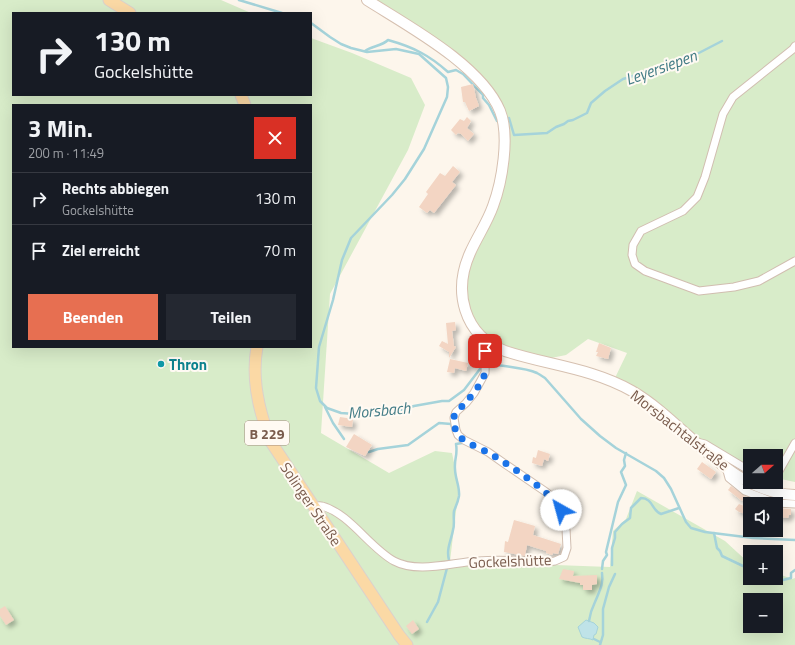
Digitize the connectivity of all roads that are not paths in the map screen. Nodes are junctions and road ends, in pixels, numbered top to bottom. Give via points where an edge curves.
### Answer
1 (109, 0) edge
2 (367, 0) edge
3 (128, 12) edge
4 (795, 46) edge
5 (795, 261) edge
6 (486, 341) junction
7 (257, 348) edge
8 (694, 441) junction
9 (795, 443) edge
10 (783, 464) edge
11 (726, 467) junction
12 (743, 467) edge
13 (795, 495) edge
14 (795, 504) edge
15 (313, 507) junction
16 (408, 645) edge

1 - 3 main road
2 - 6 main road, Morsbachtalstraße via 431,40 461,63 493,98 500,112 505,142 495,199 468,257 462,285 468,318
4 - 5 street via 733,97 723,114 697,197 683,212 641,231 633,244 632,255 635,264 645,271 699,291 759,281
6 - 8 main road, Morsbachtalstraße via 498,349 590,373 617,384 648,401
6 - 15 street, Gockelshütte via 483,378 474,393 454,415 456,430 464,440 488,452 556,500 566,529 567,548 564,557 548,562 477,561 408,566 395,562 337,513 321,505
7 - 15 main road, Solinger Straße / B 229 via 256,390 262,419 271,442
8 - 11 main road, Morsbachtalstraße
8 - 12 street via 705,444
9 - 10 street
11 - 13 main road, Morsbachtalstraße via 767,491
11 - 14 street via 729,478 745,491 776,503
15 - 16 main road, Solinger Straße / B 229

